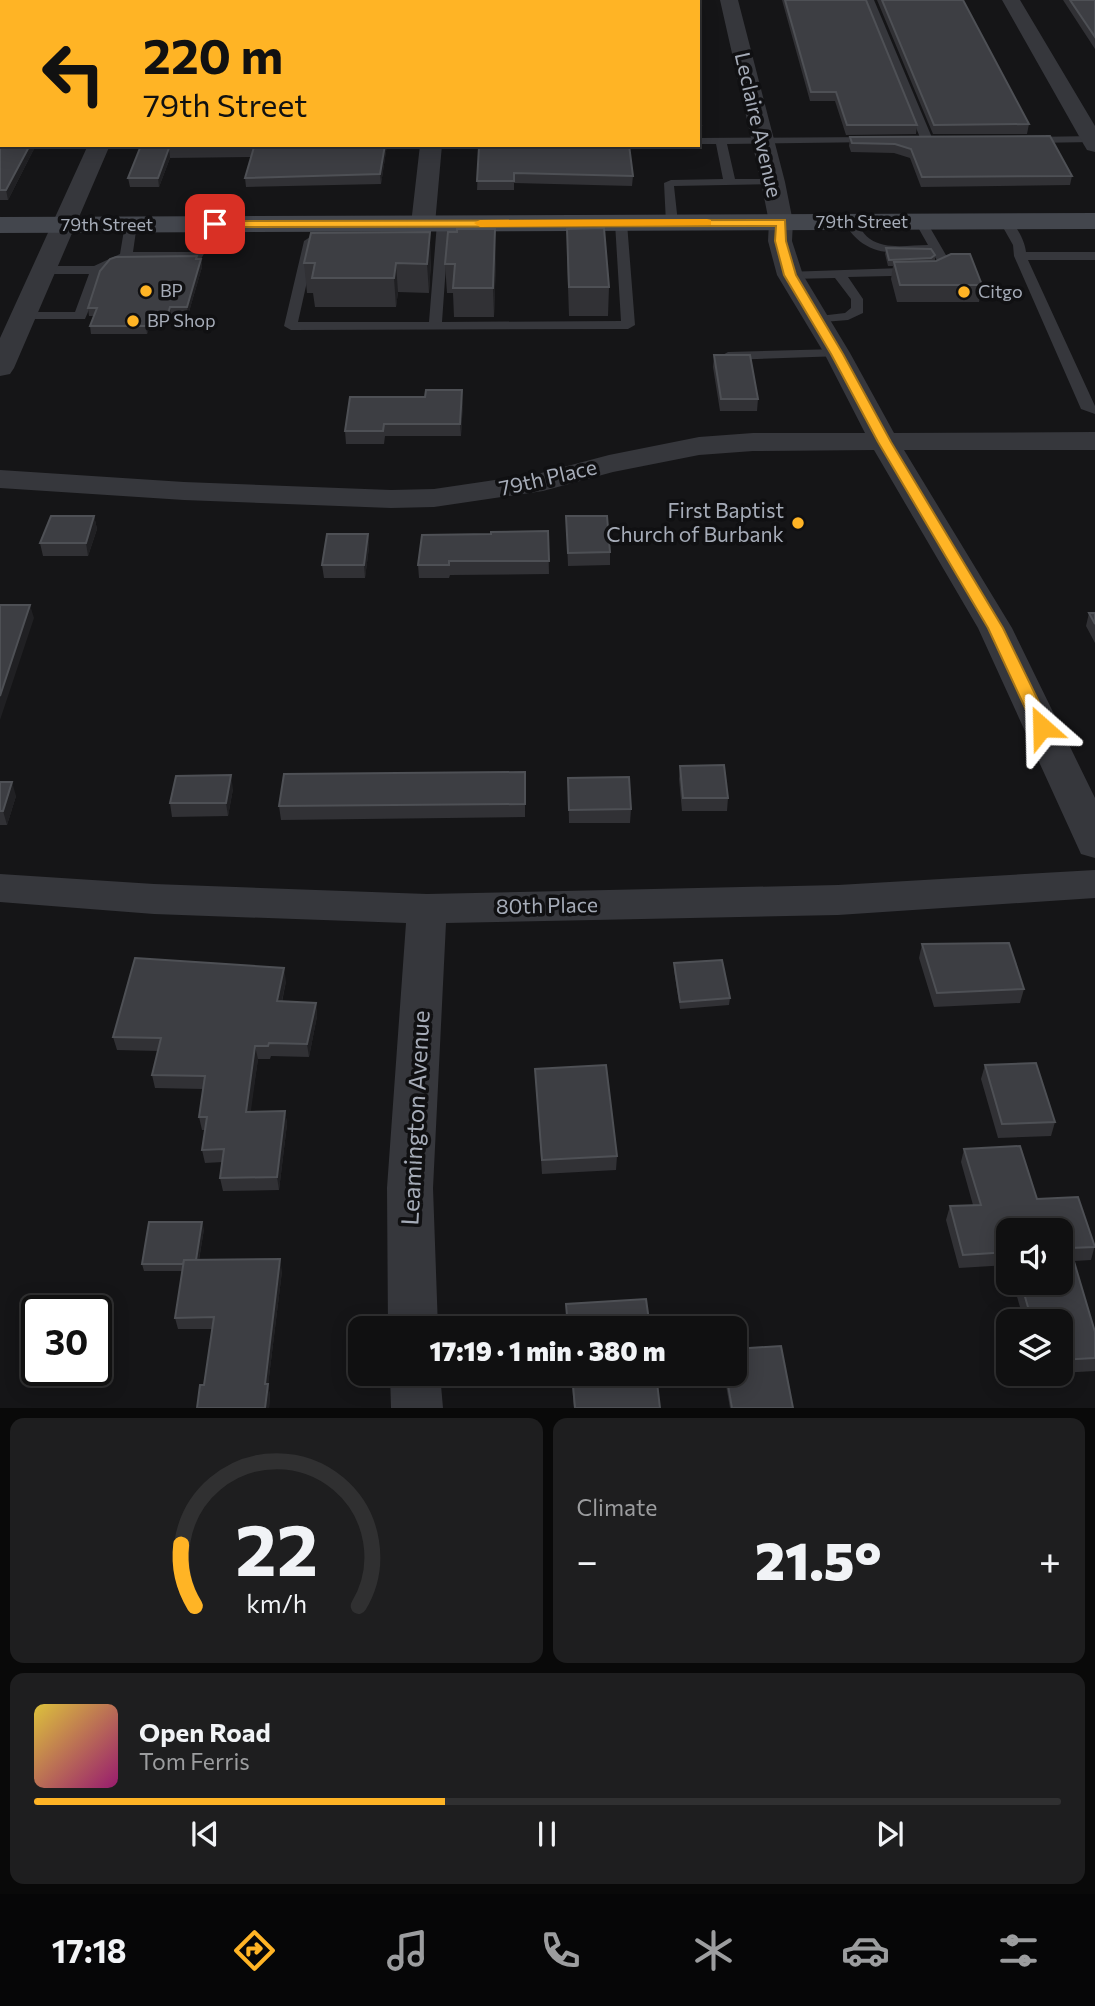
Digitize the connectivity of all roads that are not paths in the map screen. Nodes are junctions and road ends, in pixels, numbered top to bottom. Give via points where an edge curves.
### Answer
1 (729, 0) edge
2 (869, 0) edge
3 (1011, 0) edge
4 (886, 140) edge
5 (914, 140) edge
6 (927, 140) junction
7 (941, 140) edge
8 (1022, 140) edge
9 (700, 141) edge
10 (722, 141) junction
11 (762, 141) junction
12 (1094, 141) edge
13 (98, 147) edge
14 (431, 147) edge
15 (730, 183) junction
16 (773, 183) junction
17 (1095, 221) edge
18 (781, 222) junction
19 (850, 222) junction
20 (921, 222) junction
21 (1006, 222) junction
22 (433, 223) junction
23 (621, 223) junction
24 (672, 223) junction
25 (215, 224) junction
26 (313, 224) junction
27 (0, 225) edge
28 (63, 225) junction
29 (131, 225) junction
30 (936, 248) junction
31 (126, 256) junction
32 (1020, 256) junction
33 (1092, 256) edge
34 (43, 270) junction
35 (97, 270) junction
36 (1095, 270) edge
37 (790, 275) junction
38 (840, 275) junction
39 (23, 316) junction
40 (817, 320) junction
41 (435, 325) junction
42 (837, 354) junction
43 (720, 356) edge
44 (0, 368) edge
45 (1095, 410) edge
46 (1095, 440) edge
47 (884, 442) junction
48 (0, 479) edge
49 (1095, 844) edge
50 (1095, 884) edge
51 (0, 888) edge
52 (428, 909) junction
53 (413, 1316) edge
54 (416, 1386) edge
55 (417, 1408) edge

1 - 11 street, Leclaire Avenue
2 - 6 lane
3 - 12 street
4 - 11 lane
5 - 6 lane
6 - 7 lane
8 - 12 lane
9 - 10 lane
10 - 11 lane
10 - 15 lane
11 - 16 street, Leclaire Avenue
13 - 28 street
14 - 22 street
15 - 16 lane
15 - 24 lane via 668,185
16 - 18 street, Leclaire Avenue
17 - 21 main road, 79th Street
18 - 19 main road, 79th Street
18 - 24 main road, 79th Street
18 - 37 street, Leclaire Avenue via 780,241
19 - 20 main road, 79th Street
19 - 30 lane via 856,236 868,245
20 - 21 main road, 79th Street
20 - 30 lane
21 - 32 lane
22 - 23 main road, 79th Street
22 - 26 main road, 79th Street
22 - 41 lane
23 - 24 main road, 79th Street
23 - 41 lane via 628,324
25 - 26 main road, 79th Street
25 - 29 main road, 79th Street
25 - 31 lane via 197,256
26 - 41 lane via 291,326
27 - 28 main road, 79th Street
28 - 29 main road, 79th Street
28 - 34 street
29 - 31 lane
30 - 38 lane via 944,262 933,271
31 - 35 lane via 106,261
32 - 33 lane
32 - 45 lane via 1088,409
33 - 36 lane
34 - 35 lane
34 - 39 street
35 - 39 lane via 80,316
37 - 38 lane
37 - 40 street, Leclaire Avenue
38 - 40 lane via 858,310
39 - 44 street
40 - 42 street, Leclaire Avenue
42 - 43 lane
42 - 47 street, Leclaire Avenue
46 - 47 street, 79th Place
47 - 48 street, 79th Place via 699,446 543,482 434,498 184,491
47 - 49 street, Leclaire Avenue via 995,628
50 - 52 street, 80th Place via 838,900
51 - 52 street, 80th Place
52 - 53 street, Leamington Avenue via 410,1188
54 - 55 street

